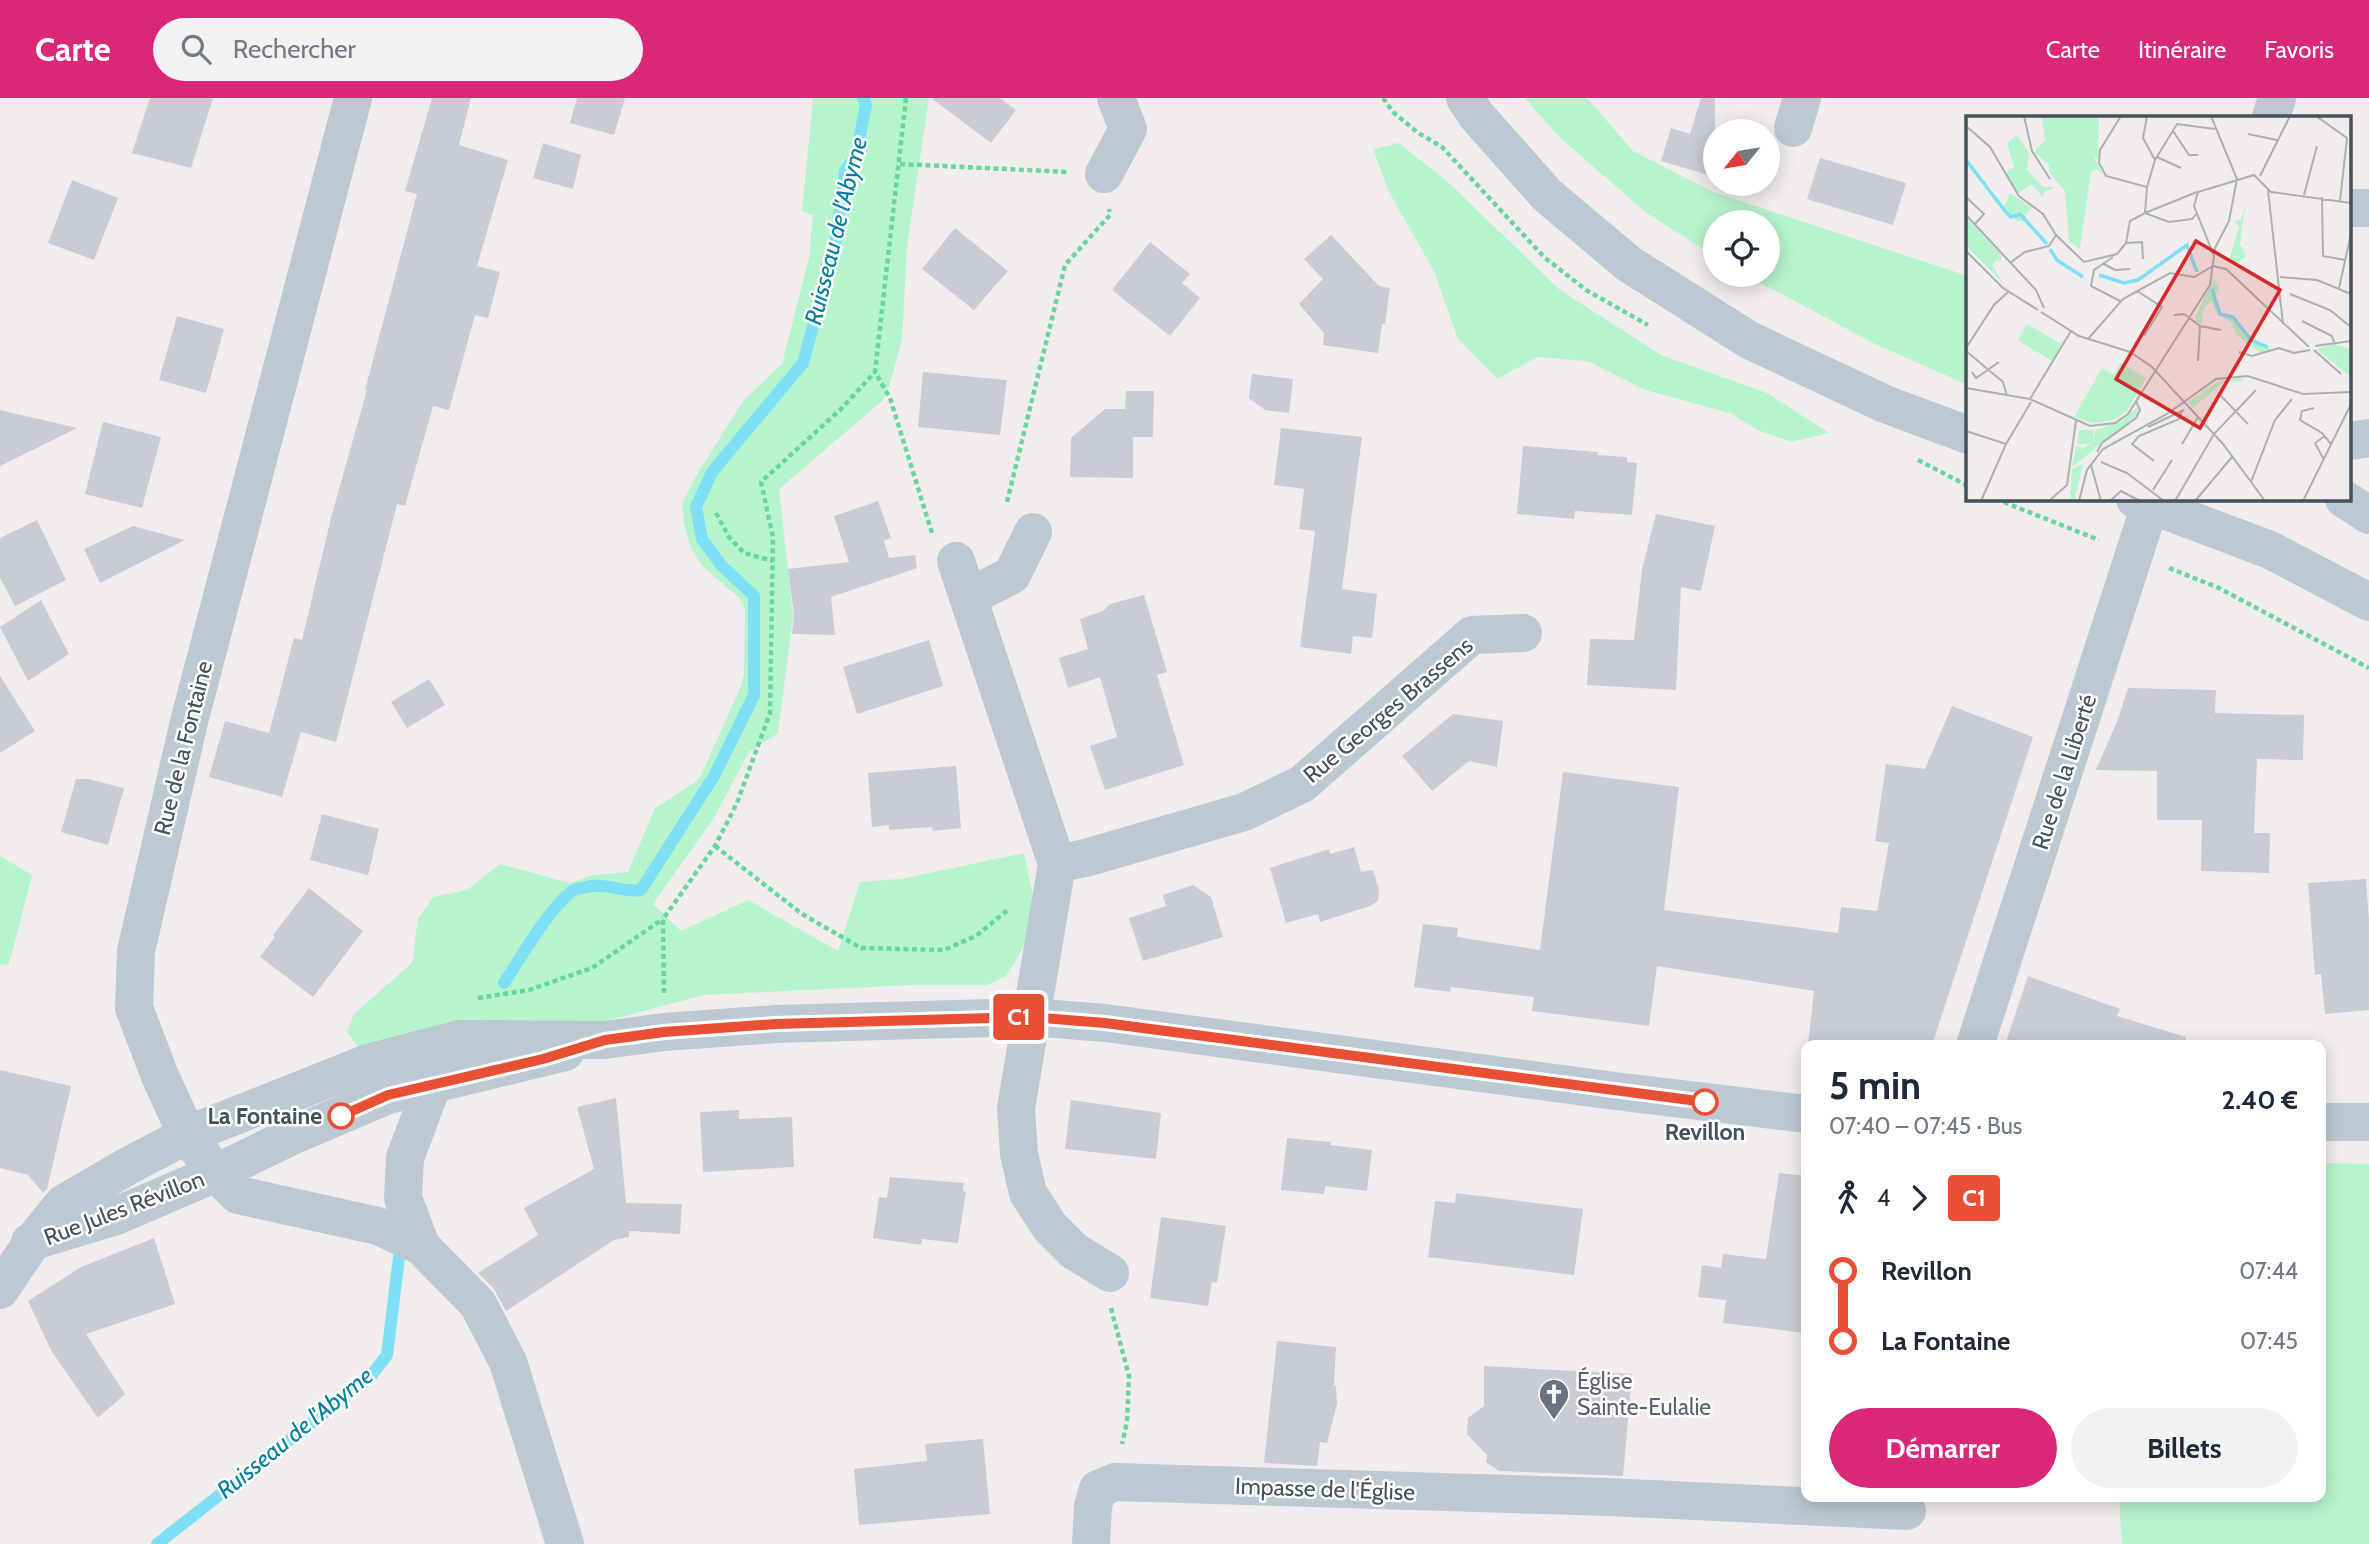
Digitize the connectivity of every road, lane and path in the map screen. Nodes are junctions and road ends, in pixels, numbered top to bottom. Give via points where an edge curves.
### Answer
1 (353, 98) edge
2 (906, 98) edge
3 (1116, 98) edge
4 (1465, 98) edge
5 (2277, 98) edge
6 (2271, 116) edge
7 (900, 164) junction
8 (1104, 174) junction
9 (875, 372) junction
10 (1966, 434) edge
11 (1999, 500) edge
12 (2138, 500) edge
13 (2152, 500) edge
14 (2346, 500) edge
15 (716, 513) dead end
16 (2369, 515) edge
17 (1020, 520) joint
18 (2104, 542) dead end
19 (773, 561) junction
20 (956, 561) joint
21 (2168, 568) dead end
22 (969, 597) junction
23 (2369, 602) edge
24 (1523, 633) dead end
25 (2369, 668) edge
26 (715, 846) junction
27 (1056, 864) junction
28 (663, 919) junction
29 (475, 998) dead end
30 (1030, 1017) junction
31 (664, 1032) junction
32 (605, 1040) junction
33 (1977, 1040) edge
34 (432, 1086) junction
35 (1801, 1113) edge
36 (2326, 1122) edge
37 (2369, 1122) edge
38 (187, 1135) junction
39 (216, 1173) junction
40 (17, 1243) edge
41 (421, 1246) junction
42 (1106, 1271) joint
43 (0, 1290) edge
44 (1115, 1482) junction
45 (1908, 1517) edge
46 (565, 1544) edge
47 (1091, 1544) edge

1 - 38 street, Rue de la Fontaine via 189,722 136,951 134,1008
2 - 7 path
3 - 8 street via 1128,129
4 - 10 street via 1547,195 1629,264 1749,340 1885,404
5 - 6 street
7 - 8 path
7 - 9 path
8 - 17 path via 1110,215 1065,265
9 - 19 path via 761,482 773,537
9 - 20 path via 890,398 937,552
11 - 18 path
12 - 23 street via 2270,550
13 - 33 street, Rue de la Liberté
14 - 16 street
15 - 19 path via 744,553
17 - 22 street via 1012,575
19 - 26 path via 770,713 737,803
20 - 22 street
21 - 25 path via 2219,589
22 - 27 street
24 - 27 street, Rue Georges Brassens via 1472,635 1302,784 1256,807
26 - 27 path via 802,914 861,948 944,950 976,936
26 - 28 path
27 - 30 street
28 - 29 path via 592,968 529,990
28 - 31 path
30 - 31 street, Rue Jules Révillon
30 - 35 street, Rue Jules Révillon
30 - 42 street via 1016,1108 1028,1193 1050,1227 1074,1251
31 - 32 street, Rue Jules Révillon
32 - 34 street, Rue Jules Révillon
32 - 38 street, Rue Jules Révillon via 460,1039 368,1063
34 - 39 street, Rue Jules Révillon via 388,1095
34 - 41 street, Rue de la Fontaine via 405,1158 403,1198
36 - 37 street
38 - 39 street, Rue de la Fontaine
38 - 40 street, Rue Jules Révillon via 62,1204
39 - 40 street, Rue Jules Révillon via 116,1216
39 - 41 street, Rue de la Fontaine via 238,1195 378,1226
40 - 43 street
41 - 46 street, Rue de la Fontaine via 478,1304 508,1362
42 - 44 path via 1129,1376
44 - 45 street, Impasse de l'Église via 1608,1497
44 - 47 street via 1098,1489

